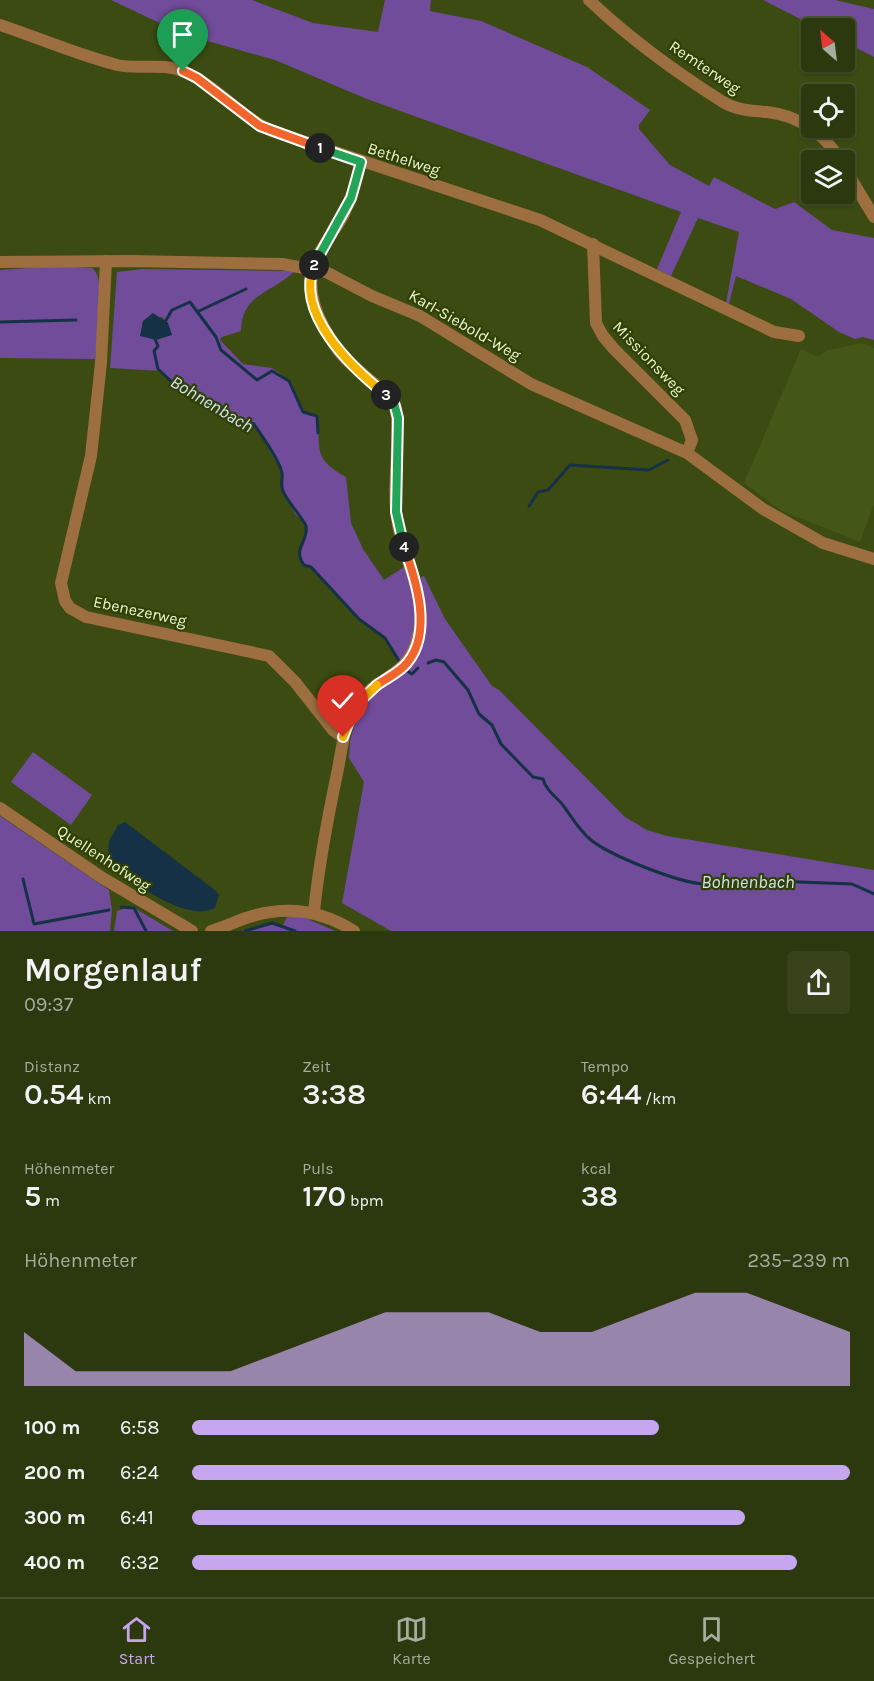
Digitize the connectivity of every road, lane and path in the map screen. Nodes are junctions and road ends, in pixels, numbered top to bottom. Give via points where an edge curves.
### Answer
1 (589, 0) edge
2 (0, 25) edge
3 (833, 150) edge
4 (361, 162) junction
5 (855, 188) edge
6 (874, 194) edge
7 (861, 199) junction
8 (874, 218) edge
9 (593, 244) junction
10 (106, 261) junction
11 (0, 262) edge
12 (313, 268) junction
13 (799, 336) dead end
14 (687, 453) junction
15 (874, 559) edge
16 (343, 737) junction
17 (0, 808) edge
18 (314, 912) junction
19 (192, 931) edge
20 (211, 931) edge
21 (354, 931) edge

1 - 3 street, Remterweg via 618,27 723,102 804,124 824,138
2 - 4 street, Bethelweg via 118,65 160,65 183,71 260,126
4 - 9 street, Bethelweg via 540,220
4 - 12 street via 351,198
5 - 7 street
6 - 7 street
7 - 8 street
9 - 13 street, Bethelweg via 774,332
9 - 14 street, Missionsweg via 596,323 614,349 685,420 691,436
10 - 11 street, Karl-Siebold-Weg
10 - 12 street, Karl-Siebold-Weg
10 - 16 street, Ebenezerweg via 91,456 61,578 65,601 74,612 86,617 269,656
12 - 14 street, Karl-Siebold-Weg via 420,316 531,384
12 - 16 street via 310,286 326,331 349,364 396,407 397,521 414,575 420,614 418,638 410,659 355,706
14 - 15 street, Karl-Siebold-Weg via 779,519 823,543
16 - 18 street via 322,845
17 - 19 street, Quellenhofweg via 94,873
18 - 20 street via 262,913
18 - 21 street

